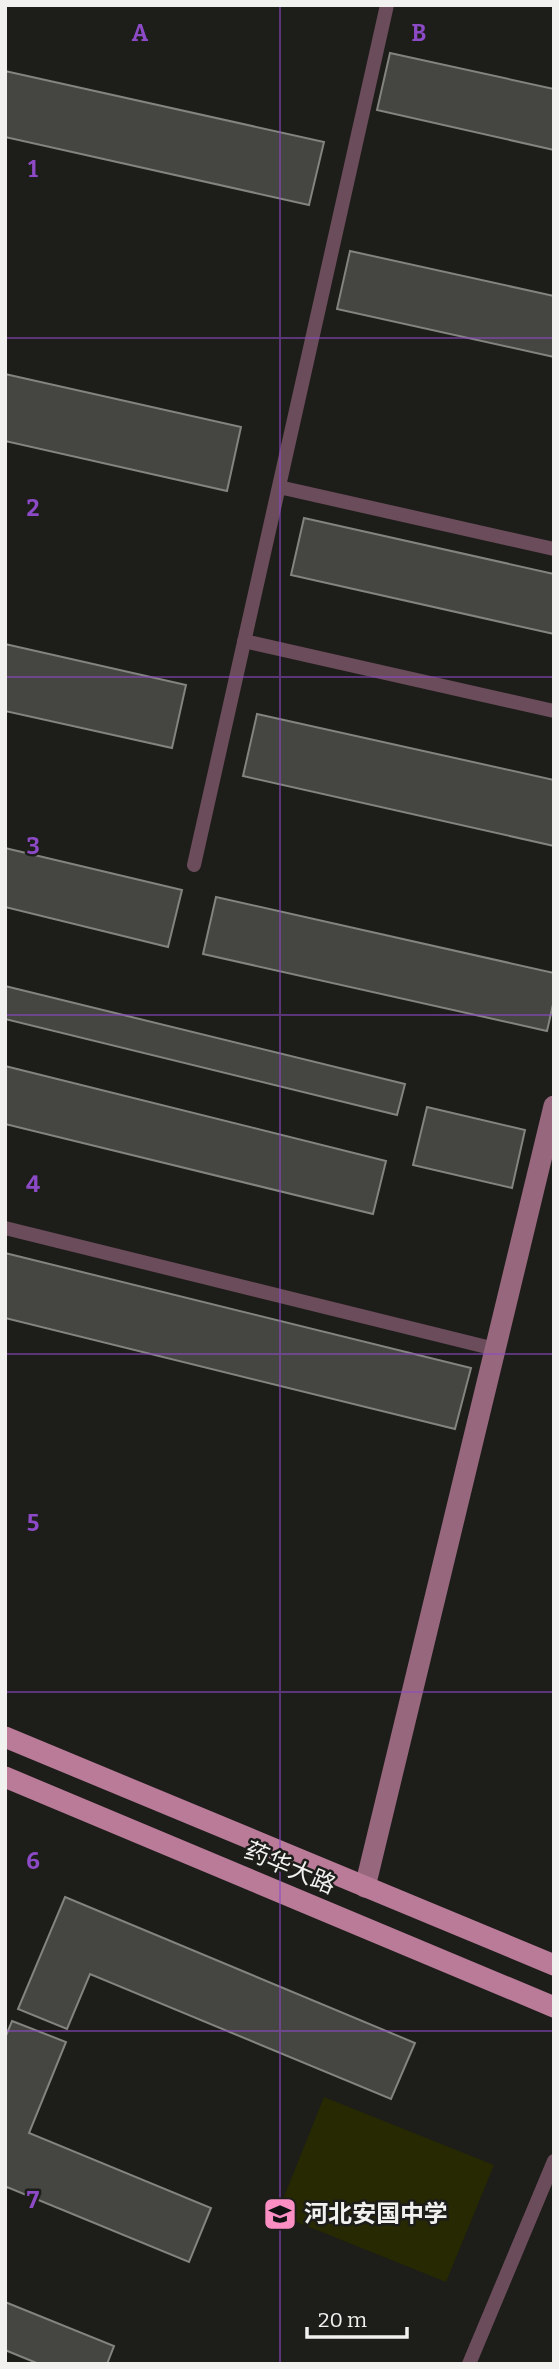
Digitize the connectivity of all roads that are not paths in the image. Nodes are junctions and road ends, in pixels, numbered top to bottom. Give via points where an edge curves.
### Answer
1 (387, 5) edge
2 (279, 487) junction
3 (554, 549) edge
4 (244, 641) junction
5 (554, 710) edge
6 (194, 865) dead end
7 (554, 1106) edge
8 (5, 1228) edge
9 (495, 1349) junction
10 (5, 1737) edge
11 (5, 1777) edge
12 (365, 1887) junction
13 (554, 1965) edge
14 (554, 2007) edge
15 (554, 2161) edge
16 (469, 2364) edge

1 - 2 lane
2 - 3 lane
2 - 4 lane
4 - 5 lane
4 - 6 lane
7 - 9 street
8 - 9 lane
9 - 12 street
10 - 12 main road, 药华大路
11 - 14 main road, 药华大路
12 - 13 main road, 药华大路
15 - 16 lane

